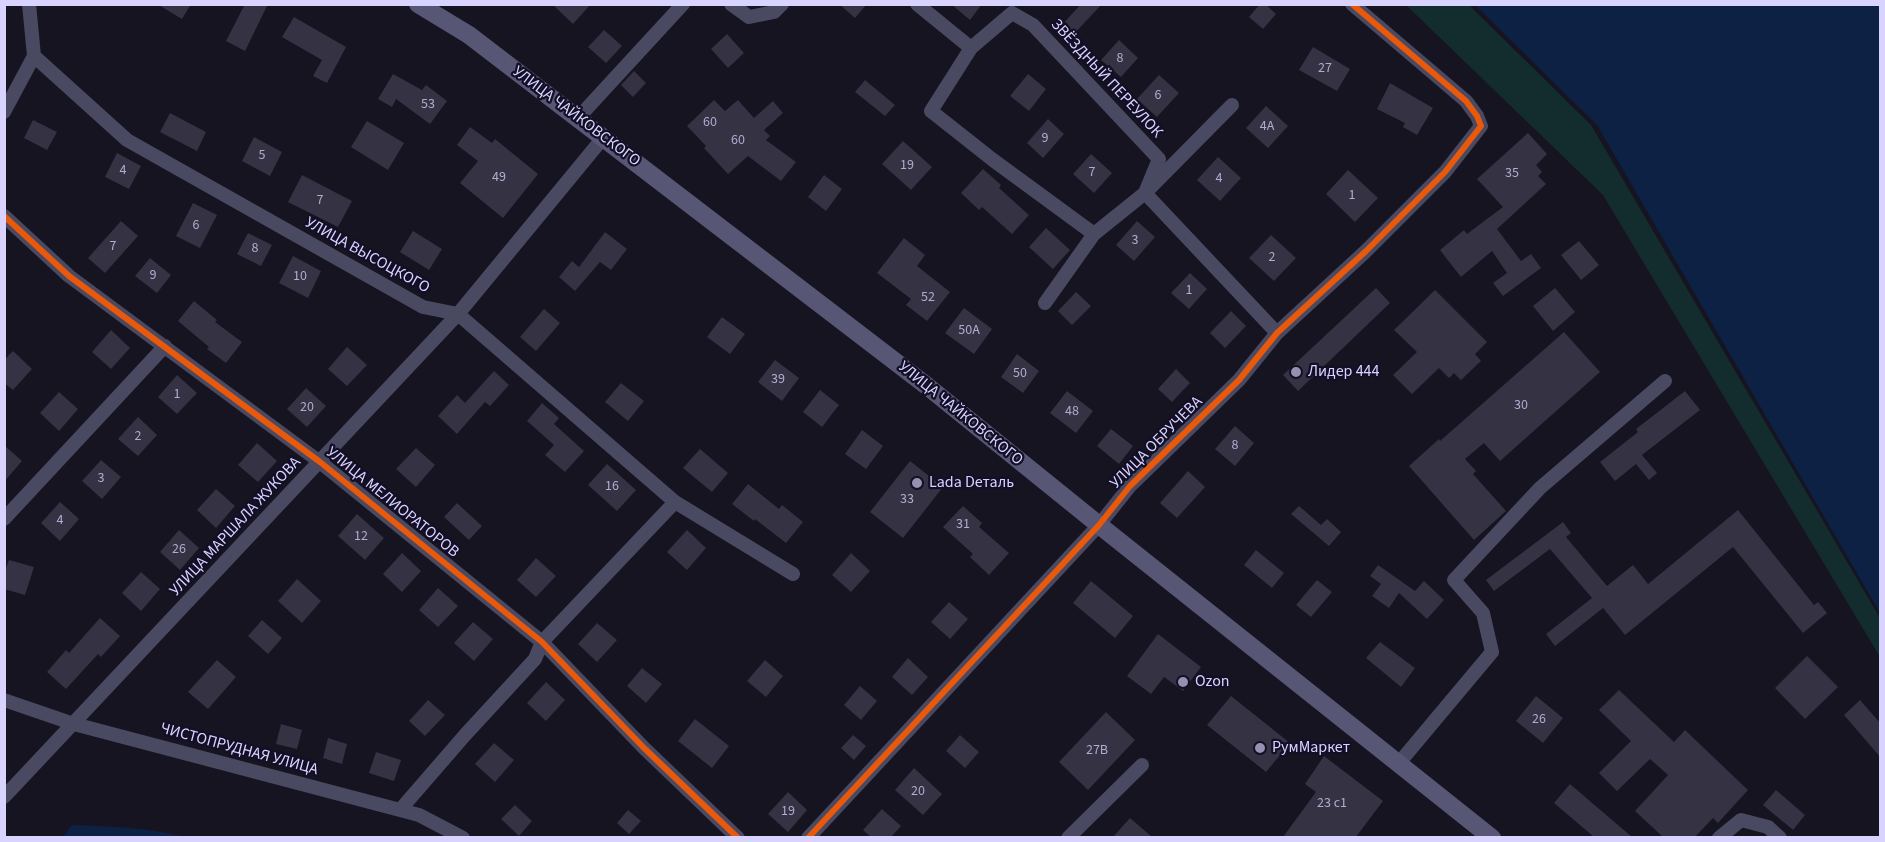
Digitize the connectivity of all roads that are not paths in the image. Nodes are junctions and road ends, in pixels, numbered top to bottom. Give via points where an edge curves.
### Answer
1 (29, 4) edge
2 (418, 4) edge
3 (683, 4) edge
4 (731, 4) edge
5 (782, 4) edge
6 (917, 4) edge
7 (1352, 4) edge
8 (971, 48) junction
9 (34, 56) junction
10 (1232, 105) dead end
11 (4, 112) edge
12 (578, 118) junction
13 (603, 138) junction
14 (1145, 193) junction
15 (4, 216) edge
16 (1094, 234) junction
17 (1046, 303) dead end
18 (458, 314) junction
19 (1277, 333) junction
20 (165, 346) junction
21 (1665, 381) dead end
22 (320, 462) junction
23 (675, 502) junction
24 (4, 519) edge
25 (1099, 525) junction
26 (793, 574) dead end
27 (542, 642) junction
28 (4, 700) edge
29 (74, 724) junction
30 (1399, 763) junction
31 (1142, 765) dead end
32 (4, 797) edge
33 (400, 810) junction
34 (463, 837) edge
35 (738, 837) edge
36 (808, 837) edge
37 (1068, 837) edge
38 (1492, 837) edge
39 (1719, 837) edge
40 (1780, 837) edge

1 - 9 street
2 - 12 main road, УЛИЦА ЧАЙКОВСКОГО via 469,35
3 - 12 street
4 - 5 street via 749,17 774,12
6 - 8 street
7 - 19 street, УЛИЦА ОБРУЧЕВА via 1466,101 1481,126 1445,172
8 - 14 street, ЗВЁЗДНЫЙ ПЕРЕУЛОК via 1012,13 1033,25 1159,159
8 - 16 street, ЗВЁЗДНЫЙ ПЕРЕУЛОК via 931,111
9 - 11 street
9 - 18 street, УЛИЦА ВЫСОЦКОГО via 128,140 423,308
10 - 14 street, ЗВЁЗДНЫЙ ПЕРЕУЛОК
12 - 13 main road, УЛИЦА ЧАЙКОВСКОГО
13 - 18 street, УЛИЦА МАРШАЛА ЖУКОВА
13 - 25 main road, УЛИЦА ЧАЙКОВСКОГО via 927,386
14 - 16 street, ЗВЁЗДНЫЙ ПЕРЕУЛОК
14 - 19 street
15 - 20 street, УЛИЦА МЕЛИОРАТОРОВ via 69,276
16 - 17 street, ЗВЁЗДНЫЙ ПЕРЕУЛОК
18 - 22 street, УЛИЦА МАРШАЛА ЖУКОВА
18 - 23 street
19 - 25 street, УЛИЦА ОБРУЧЕВА via 1239,380 1130,486
20 - 22 street, УЛИЦА МЕЛИОРАТОРОВ
20 - 24 street
21 - 30 street via 1540,488 1454,580 1483,612 1492,652
22 - 27 street, УЛИЦА МЕЛИОРАТОРОВ
22 - 29 street, УЛИЦА МАРШАЛА ЖУКОВА
23 - 26 street
23 - 27 street
25 - 30 main road, УЛИЦА ЧАЙКОВСКОГО
25 - 36 street, УЛИЦА ОБРУЧЕВА
27 - 33 street via 535,659
27 - 35 street, УЛИЦА МЕЛИОРАТОРОВ via 644,748
28 - 29 street, ЧИСТОПРУДНАЯ УЛИЦА
29 - 32 street, УЛИЦА МАРШАЛА ЖУКОВА
29 - 33 street, ЧИСТОПРУДНАЯ УЛИЦА
30 - 38 main road, УЛИЦА ЧАЙКОВСКОГО
31 - 37 street
33 - 34 street, ЧИСТОПРУДНАЯ УЛИЦА
39 - 40 street via 1741,820 1768,827

